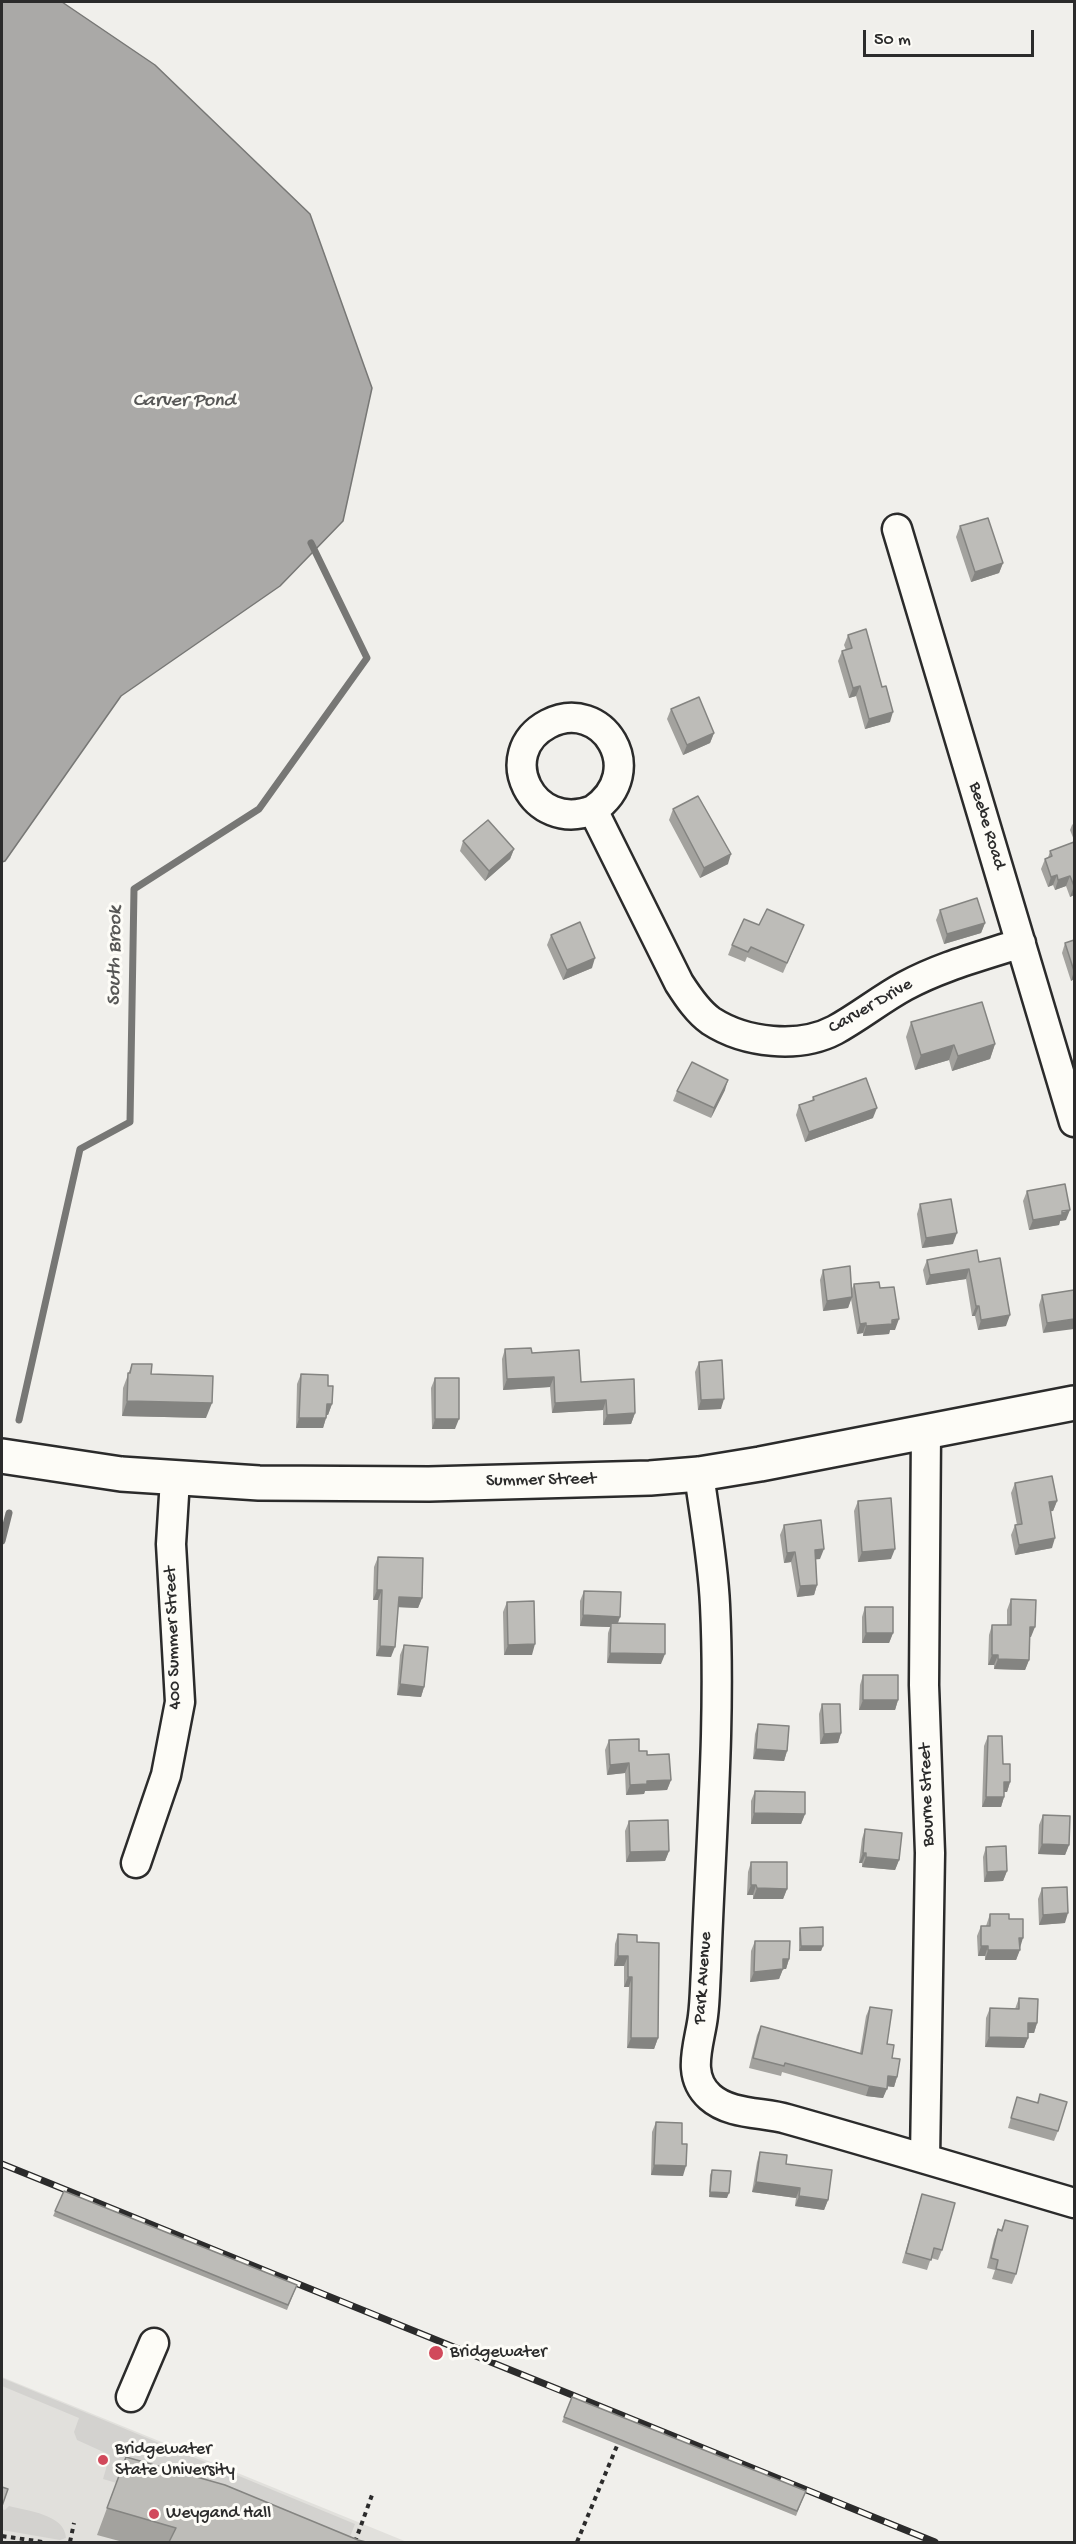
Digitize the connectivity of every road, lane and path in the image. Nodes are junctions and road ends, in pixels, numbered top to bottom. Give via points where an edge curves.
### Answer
1 (897, 529) dead end
2 (592, 810) dead end
3 (1021, 943) junction
4 (1074, 1122) edge
5 (1074, 1403) edge
6 (926, 1432) junction
7 (2, 1456) edge
8 (699, 1474) junction
9 (175, 1479) junction
10 (136, 1863) dead end
11 (925, 2158) junction
12 (1074, 2203) edge
13 (154, 2343) dead end
14 (131, 2397) dead end
15 (622, 2434) edge
16 (372, 2495) dead end
17 (74, 2523) dead end
18 (2, 2536) edge
19 (43, 2542) edge
20 (70, 2542) edge
21 (354, 2542) edge
22 (578, 2542) edge

1 - 3 street, Beebe Road
2 - 3 street, Carver Drive via 692,1003 709,1020 744,1036 798,1040 833,1031 923,977
3 - 4 street, Beebe Road
5 - 6 main road, Summer Street
6 - 8 main road, Summer Street
6 - 11 street, Bourne Street via 924,1685 930,1853
7 - 9 main road, Summer Street
8 - 9 main road, Summer Street via 429,1484
8 - 11 street, Park Avenue via 715,1603 717,1655 706,1974 695,2058 697,2076 710,2097 730,2109 781,2117
9 - 10 street, 400 Summer Street via 171,1544 180,1702 166,1775
11 - 12 street, Park Avenue
13 - 14 street
15 - 22 path
16 - 21 path
17 - 20 path
18 - 19 path

